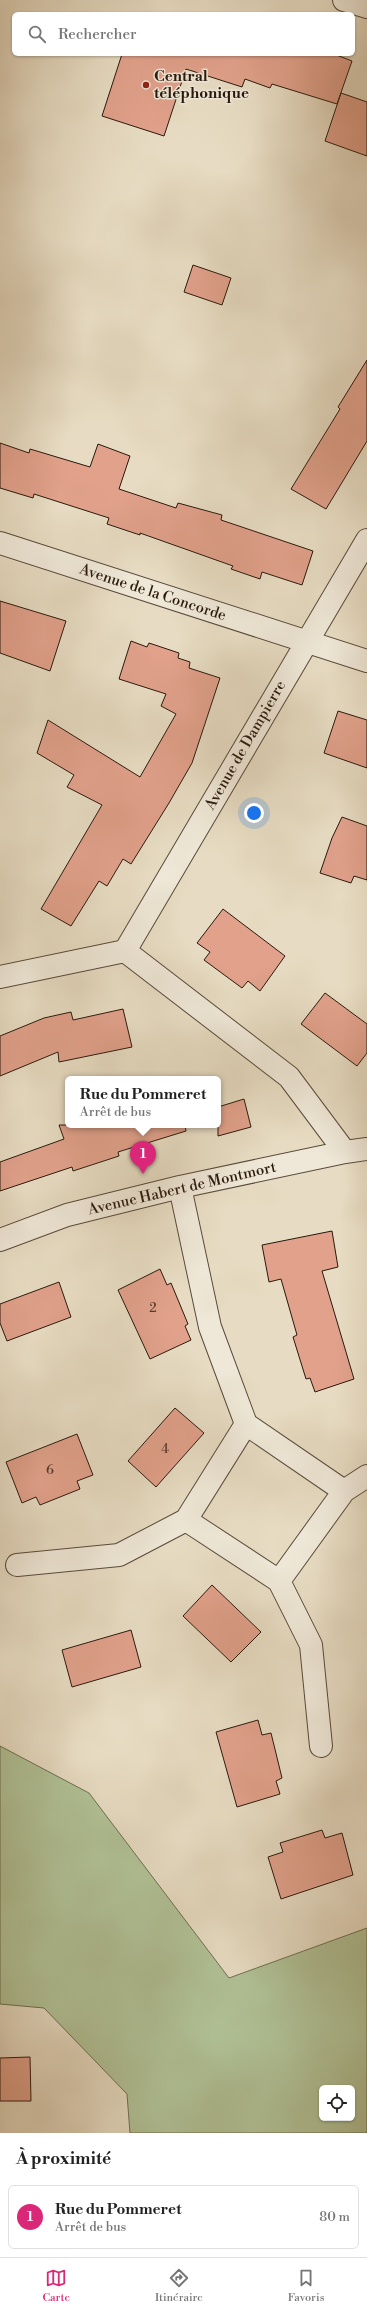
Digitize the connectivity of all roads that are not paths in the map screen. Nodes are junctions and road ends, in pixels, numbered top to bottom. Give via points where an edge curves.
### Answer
1 (344, 0) edge
2 (367, 7) edge
3 (367, 540) edge
4 (0, 542) edge
5 (306, 641) junction
6 (367, 661) edge
7 (125, 951) junction
8 (0, 977) edge
9 (367, 1149) edge
10 (345, 1152) junction
11 (180, 1187) junction
12 (0, 1240) edge
13 (246, 1424) junction
14 (367, 1476) edge
15 (344, 1490) junction
16 (186, 1520) junction
17 (18, 1565) dead end
18 (278, 1581) junction
19 (321, 1746) dead end

1 - 2 street
3 - 5 street, Avenue de Dampierre
4 - 5 street, Avenue de la Concorde
5 - 6 street, Avenue de la Concorde
5 - 7 street, Avenue de Dampierre
7 - 8 street
7 - 10 street via 289,1077
9 - 10 street, Avenue Habert de Montmort
10 - 11 street, Avenue Habert de Montmort
11 - 12 street, Avenue Habert de Montmort via 67,1215
11 - 13 street via 210,1327
13 - 15 street
13 - 16 street
14 - 15 street
15 - 18 street
16 - 17 street via 119,1555
16 - 18 street
18 - 19 street via 311,1645

